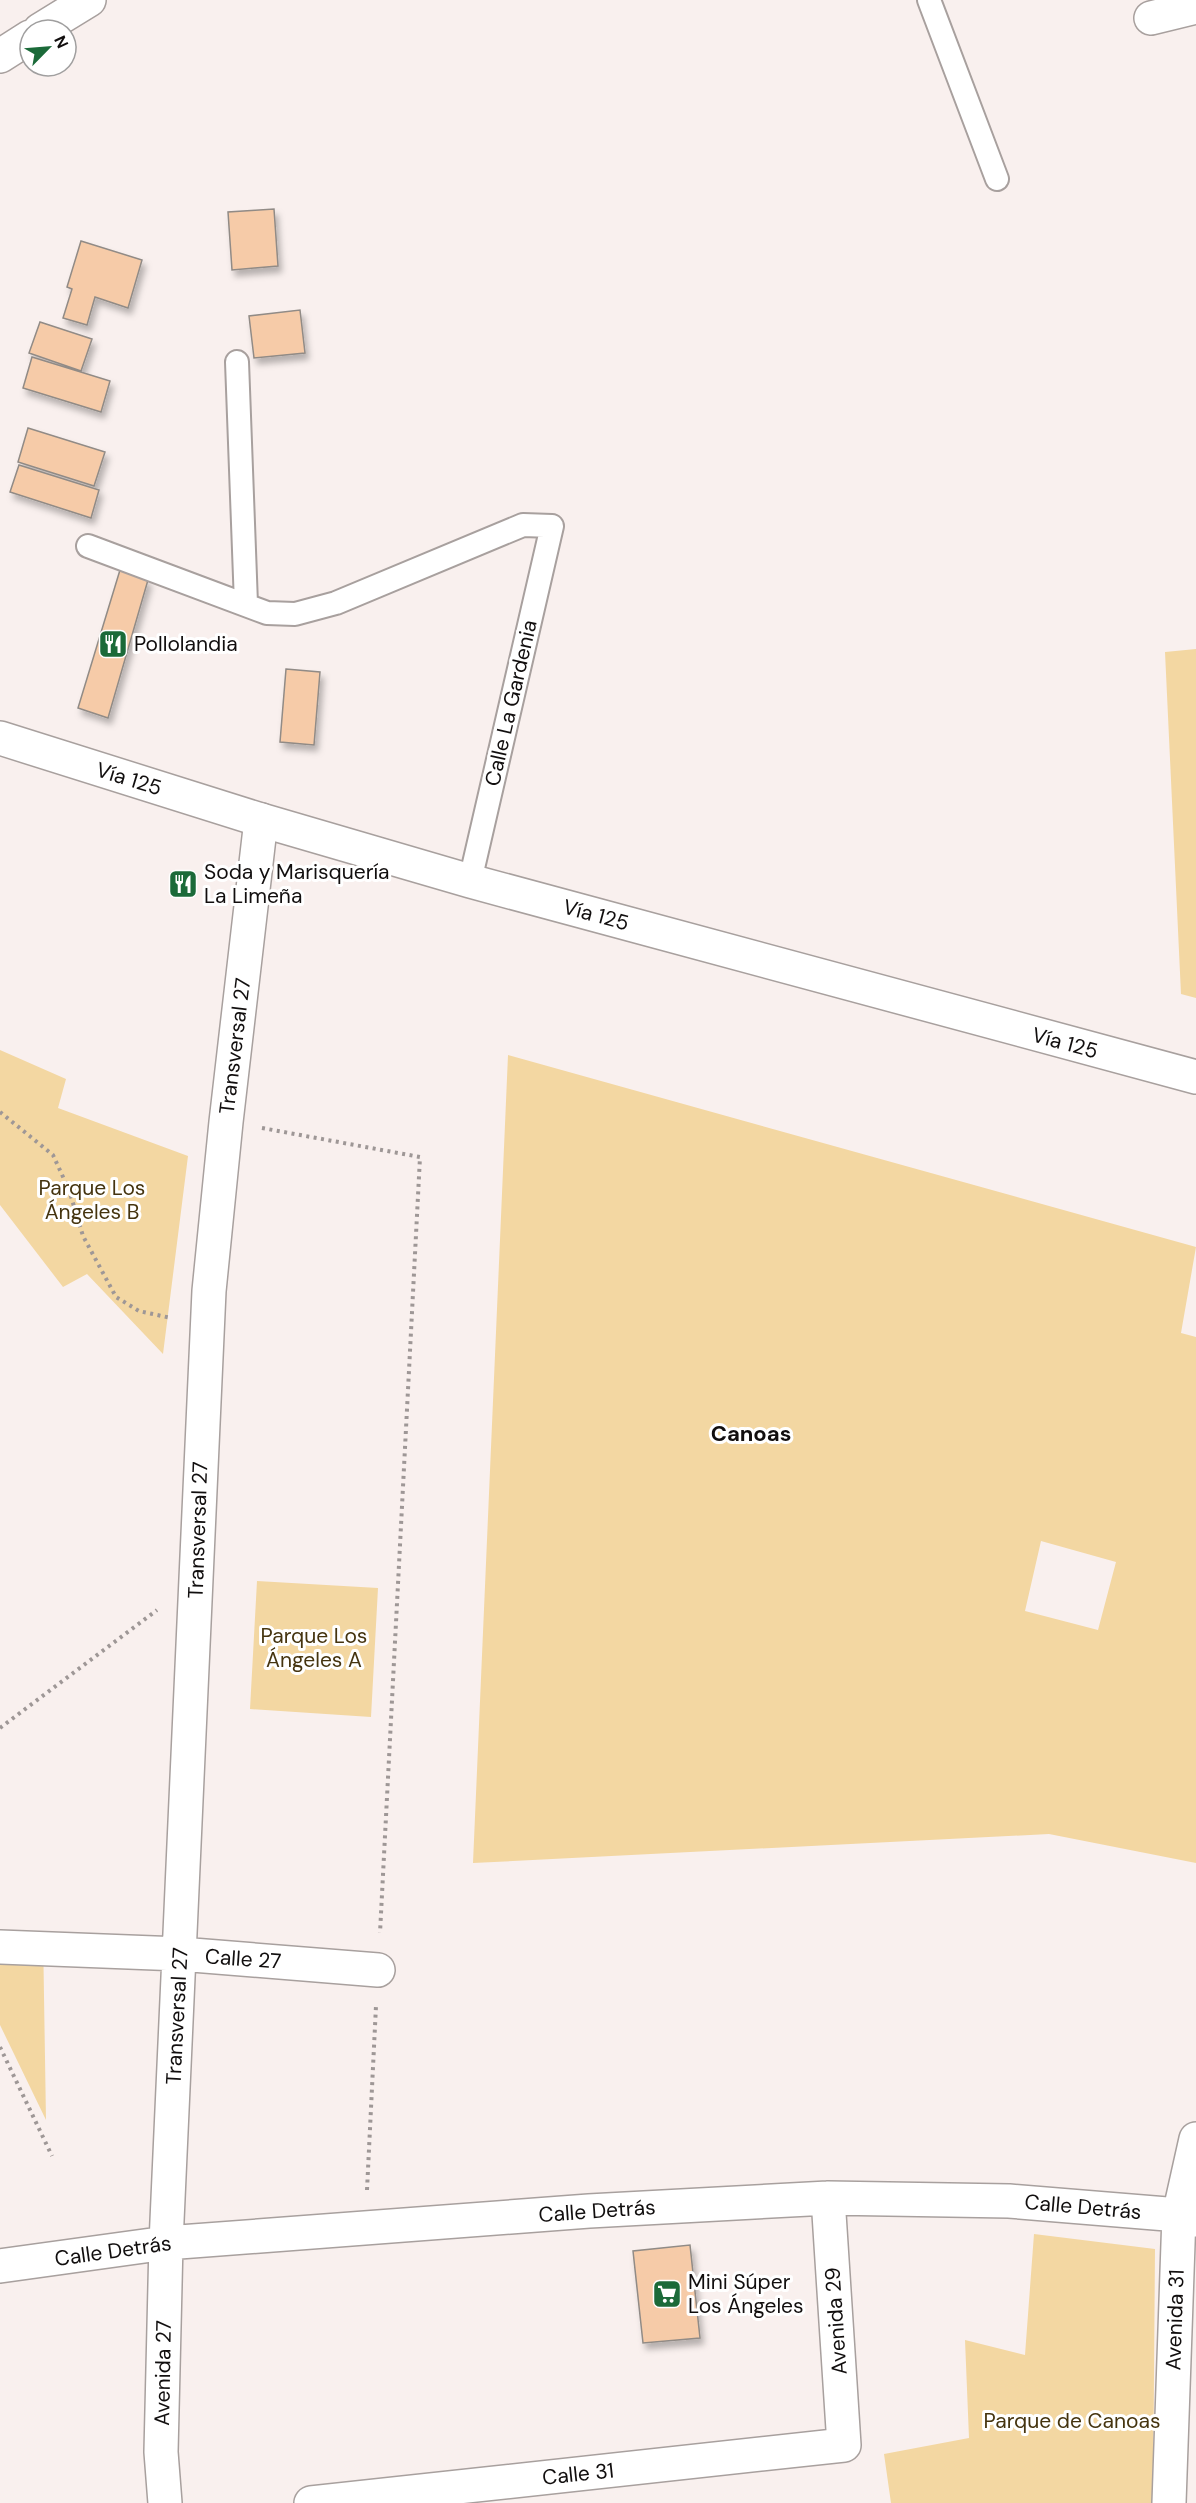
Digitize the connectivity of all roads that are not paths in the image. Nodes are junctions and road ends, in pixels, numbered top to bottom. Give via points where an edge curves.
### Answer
1 (89, 0) edge
2 (929, 0) edge
3 (1196, 7) edge
4 (60, 18) edge
5 (1151, 18) dead end
6 (18, 45) edge
7 (0, 56) edge
8 (997, 179) dead end
9 (237, 362) dead end
10 (88, 546) dead end
11 (246, 604) junction
12 (0, 738) edge
13 (261, 820) junction
14 (470, 881) junction
15 (1196, 1077) edge
16 (0, 1947) edge
17 (180, 1954) junction
18 (378, 1970) road end
19 (1196, 2139) edge
20 (828, 2198) junction
21 (1187, 2217) edge
22 (166, 2243) junction
23 (0, 2266) edge
24 (844, 2445) joint
25 (165, 2503) edge
26 (311, 2503) edge
27 (1169, 2503) edge

1 - 4 street
2 - 8 lane
3 - 5 street
6 - 7 street
9 - 11 lane
10 - 11 lane
11 - 14 lane, Calle La Gardenia via 267,612 295,614 336,603 523,525 552,526
12 - 13 street, Vía 125
13 - 14 street, Vía 125
13 - 17 street, Transversal 27 via 207,1326
14 - 15 street, Vía 125
16 - 17 street, Calle 27
17 - 18 street, Calle 27
17 - 22 street, Transversal 27
19 - 21 street, Avenida 31
20 - 21 street, Calle Detrás via 1009,2201
20 - 22 street, Calle Detrás via 589,2211
20 - 24 street, Avenida 29
21 - 27 street, Avenida 31
22 - 23 street, Calle Detrás
22 - 25 street, Avenida 27 via 161,2452
24 - 26 street, Calle 31

